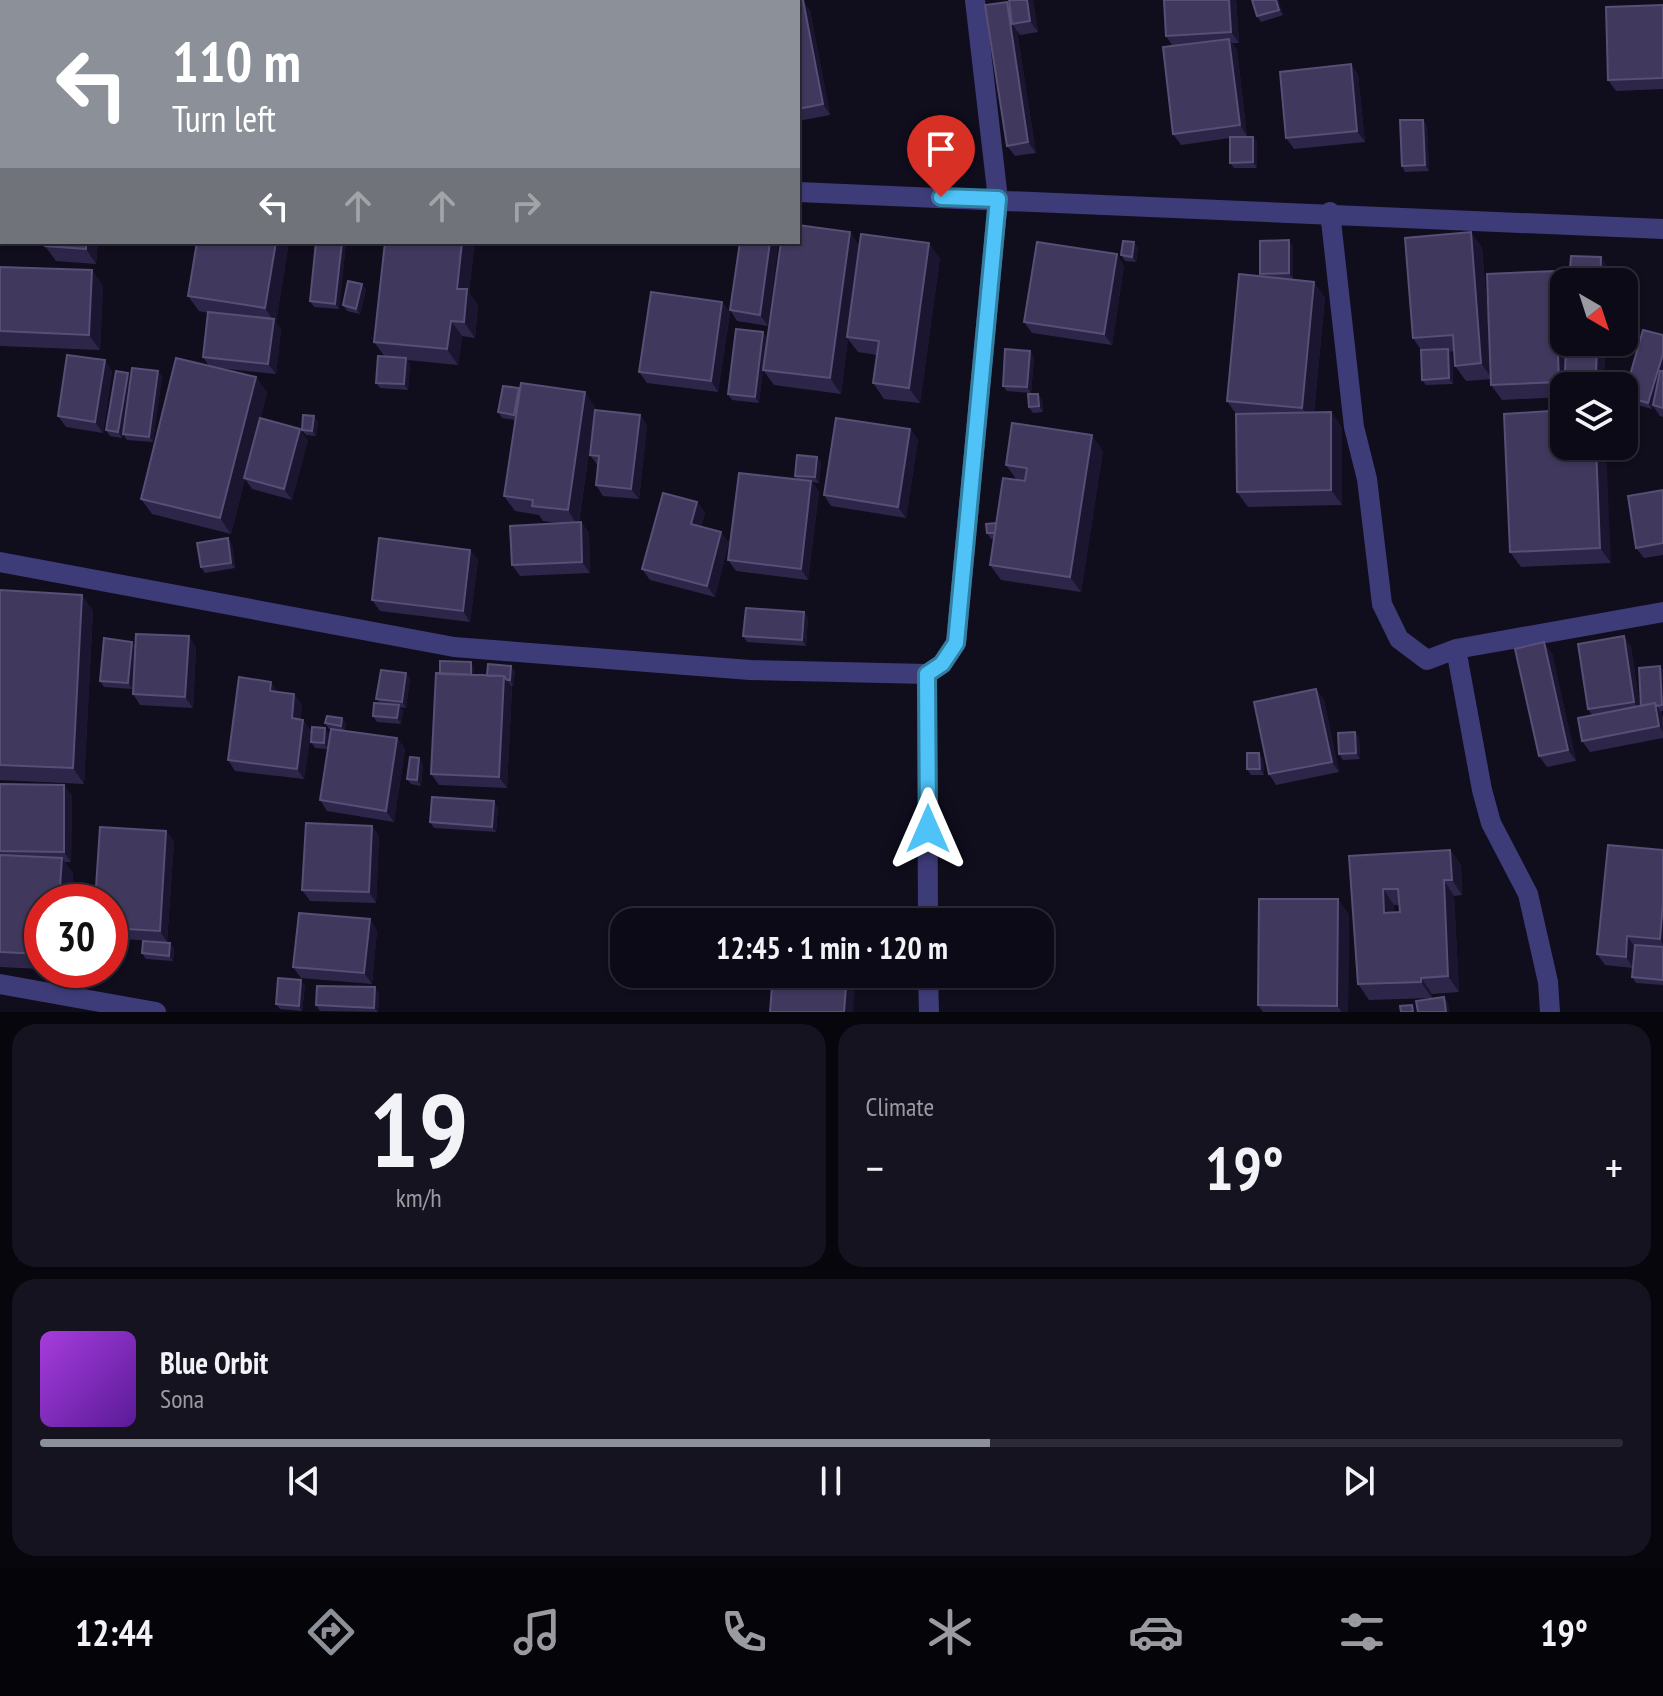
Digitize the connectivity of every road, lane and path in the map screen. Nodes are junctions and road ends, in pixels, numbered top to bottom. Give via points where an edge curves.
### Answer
1 (975, 0) edge
2 (800, 192) edge
3 (998, 199) junction
4 (1330, 212) junction
5 (1663, 229) edge
6 (0, 562) edge
7 (1663, 612) edge
8 (1456, 649) junction
9 (927, 674) junction
10 (928, 908) edge
11 (0, 984) edge
12 (928, 988) edge
13 (156, 1012) edge
14 (929, 1012) edge
15 (1550, 1012) edge

1 - 3 street
2 - 3 street
3 - 4 street
3 - 9 street via 956,643 942,664
4 - 5 street
4 - 8 street via 1354,427 1367,479 1382,604 1399,639 1427,660
6 - 9 street via 454,647 750,670
7 - 8 street
8 - 15 street via 1482,790 1491,823 1528,894
9 - 10 street
11 - 13 street
12 - 14 street

